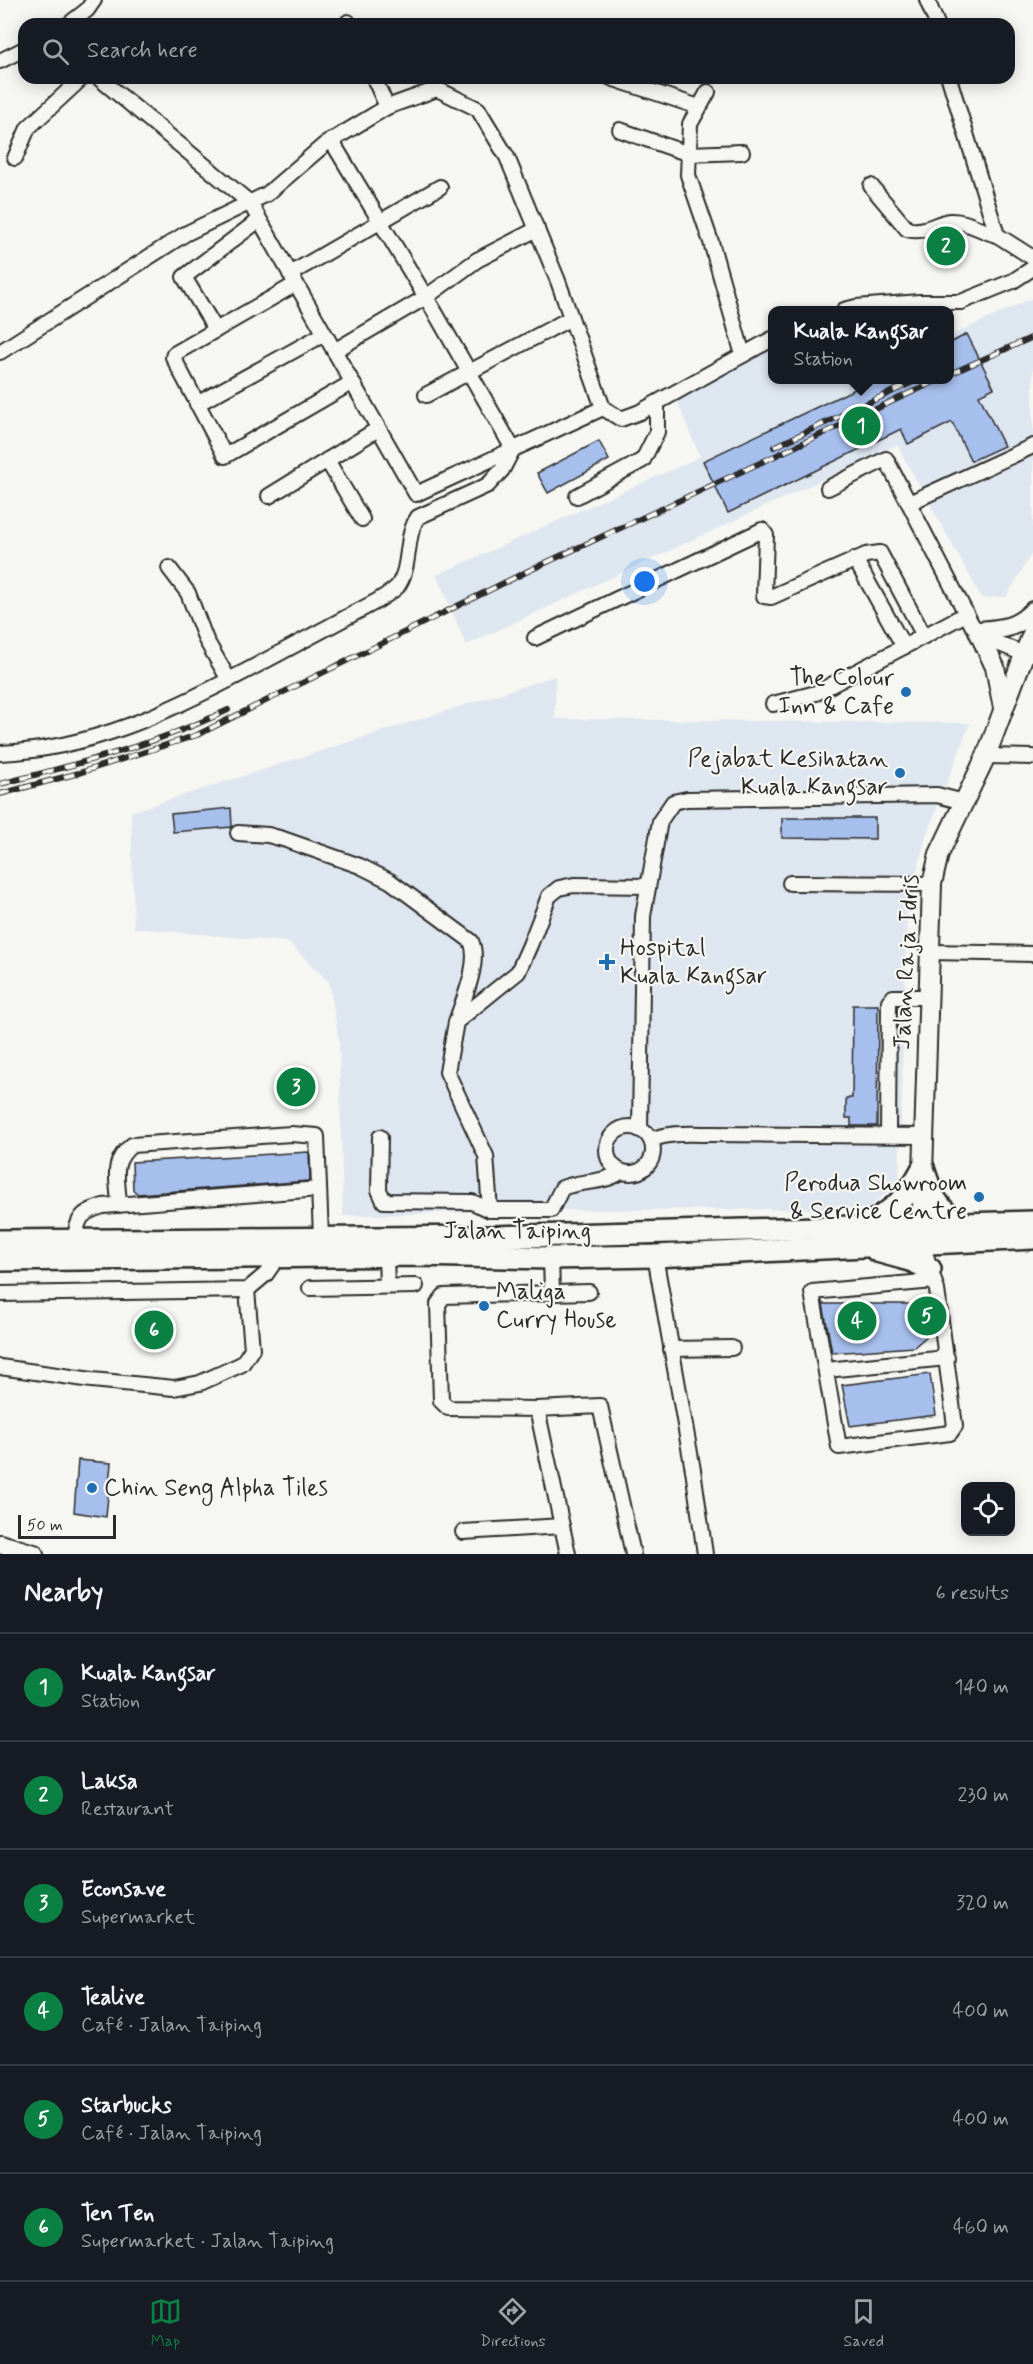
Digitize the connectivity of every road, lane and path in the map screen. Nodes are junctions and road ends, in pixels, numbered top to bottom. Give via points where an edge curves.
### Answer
1 (94, 0) edge
2 (927, 0) edge
3 (77, 18) edge
4 (935, 18) edge
5 (18, 51) edge
6 (2, 55) edge
7 (76, 84) edge
8 (106, 84) edge
9 (377, 84) edge
10 (629, 84) edge
11 (951, 84) edge
12 (708, 92) dead end
13 (387, 107) junction
14 (699, 107) junction
15 (620, 130) dead end
16 (332, 140) junction
17 (742, 152) dead end
18 (689, 154) junction
19 (15, 158) dead end
20 (871, 186) dead end
21 (440, 188) dead end
22 (250, 202) junction
23 (260, 220) junction
24 (381, 221) junction
25 (537, 229) junction
26 (997, 235) junction
27 (1033, 258) edge
28 (1033, 268) edge
29 (293, 279) junction
30 (426, 297) junction
31 (869, 306) edge
32 (571, 318) junction
33 (216, 330) junction
34 (324, 334) junction
35 (768, 341) edge
36 (334, 351) junction
37 (0, 352) edge
38 (743, 355) junction
39 (470, 372) junction
40 (351, 383) junction
41 (426, 396) dead end
42 (657, 403) junction
43 (197, 404) junction
44 (603, 408) junction
45 (378, 429) junction
46 (1033, 446) edge
47 (513, 449) junction
48 (327, 460) junction
49 (828, 488) dead end
50 (416, 494) junction
51 (268, 496) dead end
52 (577, 496) dead end
53 (909, 503) junction
54 (418, 517) junction
55 (362, 519) dead end
56 (855, 559) junction
57 (168, 568) dead end
58 (1033, 611) edge
59 (966, 614) junction
60 (978, 631) junction
61 (1033, 631) edge
62 (924, 636) junction
63 (535, 638) dead end
64 (904, 647) junction
65 (1024, 654) junction
66 (229, 680) junction
67 (773, 705) dead end
68 (1003, 710) junction
69 (0, 753) edge
70 (986, 756) junction
71 (1033, 757) edge
72 (964, 802) junction
73 (238, 833) dead end
74 (790, 884) dead end
75 (932, 884) junction
76 (648, 886) junction
77 (930, 952) junction
78 (1033, 954) edge
79 (929, 997) junction
80 (456, 1022) junction
81 (640, 1130) junction
82 (888, 1135) junction
83 (924, 1136) junction
84 (380, 1137) dead end
85 (651, 1140) junction
86 (923, 1168) junction
87 (621, 1172) junction
88 (319, 1190) junction
89 (119, 1205) junction
90 (490, 1210) junction
91 (1033, 1222) edge
92 (961, 1224) junction
93 (867, 1226) junction
94 (921, 1233) junction
95 (321, 1237) junction
96 (492, 1237) junction
97 (1033, 1238) edge
98 (74, 1240) junction
99 (0, 1241) edge
100 (858, 1246) junction
101 (386, 1256) junction
102 (655, 1256) junction
103 (278, 1257) junction
104 (551, 1258) junction
105 (0, 1260) edge
106 (932, 1275) junction
107 (387, 1286) junction
108 (416, 1286) dead end
109 (310, 1288) dead end
110 (247, 1290) junction
111 (552, 1292) junction
112 (589, 1292) dead end
113 (0, 1294) edge
114 (732, 1348) dead end
115 (671, 1349) junction
116 (947, 1358) junction
117 (0, 1367) edge
118 (826, 1370) junction
119 (537, 1409) junction
120 (562, 1526) junction
121 (463, 1532) dead end
122 (0, 1544) edge
123 (34, 1554) edge
124 (568, 1554) edge
125 (633, 1554) edge
126 (705, 1554) edge

1 - 3 street
2 - 4 street
5 - 6 street
7 - 19 street via 28,128
8 - 22 street
9 - 13 street
10 - 14 street
11 - 26 street
12 - 14 street
13 - 16 street
13 - 25 street via 437,89 478,110 507,157
14 - 18 street via 690,124
15 - 18 street
16 - 22 street via 267,194
16 - 24 street
17 - 18 street
18 - 38 street via 688,176
20 - 26 street via 907,229 918,231 950,221 964,222
21 - 24 street
22 - 23 street
22 - 37 street via 185,234
23 - 29 street
23 - 33 street via 184,277
24 - 29 street
24 - 30 street
25 - 30 street via 477,260
25 - 32 street
26 - 27 street
28 - 31 street via 1013,281 961,302
29 - 33 street
29 - 34 street
30 - 36 street
30 - 39 street
32 - 39 street
32 - 44 street
33 - 43 street via 173,357
34 - 36 street
34 - 43 street
35 - 38 street
36 - 40 street
38 - 42 street
39 - 41 street
39 - 47 street
40 - 43 street via 225,456
40 - 45 street
42 - 44 street via 621,419
42 - 52 street via 657,432 643,460
44 - 47 street
45 - 48 street
45 - 50 street
46 - 53 street
47 - 50 street
47 - 54 street via 488,485
48 - 51 street
48 - 55 street
49 - 53 street via 886,459
50 - 54 street
53 - 59 street
54 - 66 street via 413,524 404,572 396,587
56 - 62 street via 880,553
56 - 63 street via 771,597 764,596 766,534 762,530
56 - 64 street
57 - 66 street via 188,593 206,640
58 - 60 main road via 1023,621 1002,630
59 - 60 street
59 - 62 street
60 - 65 street via 985,638
60 - 68 main road via 995,667
61 - 65 main road, Jalan Raja Idris
62 - 64 street
64 - 67 street via 816,693
65 - 68 main road, Jalan Raja Idris
66 - 69 street via 174,709 124,729 67,745
68 - 70 main road, Jalan Raja Idris
70 - 71 street
70 - 72 main road, Jalan Raja Idris
72 - 75 main road, Jalan Raja Idris via 939,854
72 - 76 street via 937,795 672,802 660,820
73 - 80 street via 283,839 360,866 390,881 471,941 473,966
74 - 75 street
75 - 77 main road, Jalan Raja Idris
76 - 80 street via 559,888 549,896 518,972
76 - 81 street via 643,915
77 - 78 street
77 - 79 main road, Jalan Raja Idris
79 - 82 street via 893,997 889,1001
79 - 83 main road, Jalan Raja Idris
80 - 90 street via 447,1072 486,1156
81 - 85 street
81 - 87 street via 624,1128 609,1141 610,1162
82 - 83 street
82 - 85 street via 678,1134
83 - 86 main road, Jalan Raja Idris
84 - 90 street via 379,1190 384,1201 472,1202
85 - 87 street via 653,1154 647,1166 635,1173
86 - 92 highway via 938,1206
86 - 93 highway via 908,1195
86 - 94 main road, Jalan Raja Idris
87 - 90 street via 562,1188 551,1210
88 - 89 street
88 - 89 street via 317,1136 291,1134 132,1145 121,1153 117,1163
88 - 95 street
89 - 98 street via 86,1211
91 - 92 highway, Jalan Taiping
92 - 94 highway, Jalan Taiping
93 - 94 highway, Jalan Taiping
93 - 96 highway, Jalan Taiping
94 - 97 highway, Jalan Taiping
94 - 100 highway, Jalan Taiping
94 - 106 street
95 - 96 highway, Jalan Taiping
95 - 98 highway, Jalan Taiping
96 - 104 highway via 539,1248
98 - 99 highway, Jalan Taiping
100 - 102 highway, Jalan Taiping
100 - 106 highway via 895,1255
101 - 103 highway, Jalan Taiping
101 - 104 highway, Jalan Taiping
101 - 107 street
102 - 104 highway, Jalan Taiping
102 - 115 street
103 - 105 highway, Jalan Taiping
103 - 110 street
104 - 111 street
106 - 116 street
106 - 118 street via 812,1292
107 - 108 street
107 - 109 street
110 - 113 street
110 - 117 street via 252,1349 242,1364 200,1383 174,1388
111 - 112 street
111 - 119 street via 444,1296 438,1304 441,1401 448,1408
114 - 115 street
115 - 126 street
116 - 118 street
116 - 118 street via 955,1415 950,1433 839,1447
119 - 120 street
119 - 125 street via 600,1406
120 - 121 street
120 - 124 street
122 - 123 main road

